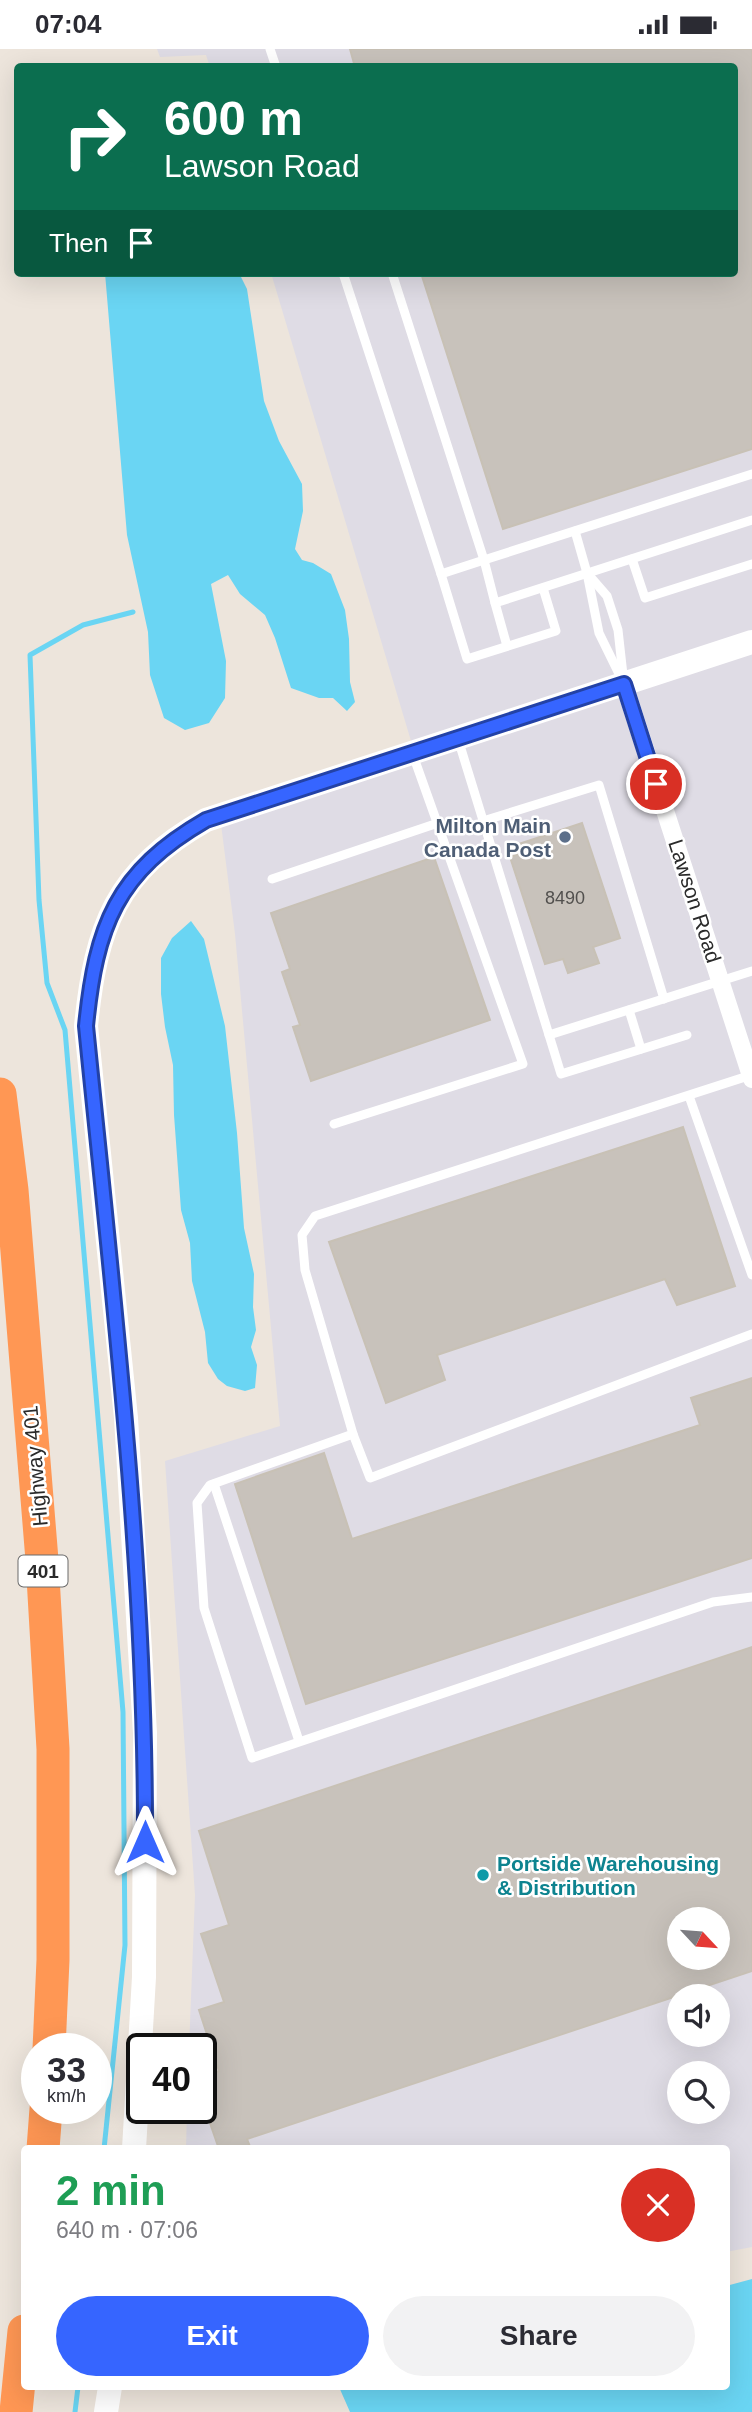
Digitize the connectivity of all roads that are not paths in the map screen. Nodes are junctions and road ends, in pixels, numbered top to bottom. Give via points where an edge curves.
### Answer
1 (348, 277) edge
2 (393, 277) edge
3 (752, 474) edge
4 (752, 520) edge
5 (575, 531) junction
6 (632, 559) junction
7 (484, 560) junction
8 (752, 564) edge
9 (587, 573) junction
10 (441, 574) junction
11 (543, 588) junction
12 (495, 603) junction
13 (752, 642) edge
14 (507, 646) junction
15 (624, 684) junction
16 (458, 738) junction
17 (412, 753) junction
18 (483, 821) junction
19 (438, 823) junction
20 (272, 879) dead end
21 (752, 971) edge
22 (721, 982) junction
23 (664, 999) junction
24 (629, 1010) junction
25 (549, 1035) junction
26 (687, 1035) dead end
27 (641, 1049) junction
28 (751, 1077) edge
29 (0, 1094) edge
30 (689, 1096) junction
31 (334, 1124) dead end
32 (752, 1275) edge
33 (752, 1334) edge
34 (353, 1434) junction
35 (214, 1484) junction
36 (752, 1597) edge
37 (299, 1741) junction
38 (50, 2033) edge
39 (45, 2124) edge
40 (43, 2145) edge
41 (134, 2145) edge
42 (21, 2361) edge
43 (110, 2390) edge
44 (16, 2412) edge
45 (106, 2412) edge

1 - 10 lane
2 - 7 lane
3 - 5 lane
4 - 6 lane
5 - 7 lane
5 - 9 lane
6 - 8 lane via 645,599
6 - 9 lane
7 - 10 lane
7 - 12 lane
9 - 11 lane
9 - 15 lane via 599,633
9 - 15 lane via 611,607
10 - 14 lane via 467,659
11 - 12 lane
11 - 14 lane via 556,631
12 - 14 lane
13 - 15 street
15 - 16 street
15 - 22 street, Lawson Road
16 - 17 street
16 - 18 lane
17 - 19 lane
17 - 41 street via 206,820 178,836 135,875 116,903 91,977 86,1026 126,1418 145,1733 144,1977
18 - 23 lane via 599,785
18 - 25 lane
19 - 20 lane
19 - 31 lane via 523,1064
21 - 22 lane
22 - 23 lane
22 - 28 street, Lawson Road
23 - 24 lane
24 - 25 lane
24 - 27 lane
25 - 27 lane via 561,1074
26 - 27 lane
28 - 30 lane
29 - 38 highway, Highway 401 / 401 via 43,1560 53,1749
30 - 32 lane
30 - 34 lane via 315,1216 302,1235 305,1270
33 - 34 lane via 370,1478
34 - 35 lane
35 - 37 lane
35 - 37 lane via 197,1503 204,1608 252,1758
36 - 37 lane via 713,1602
39 - 40 highway
42 - 44 highway
43 - 45 street

